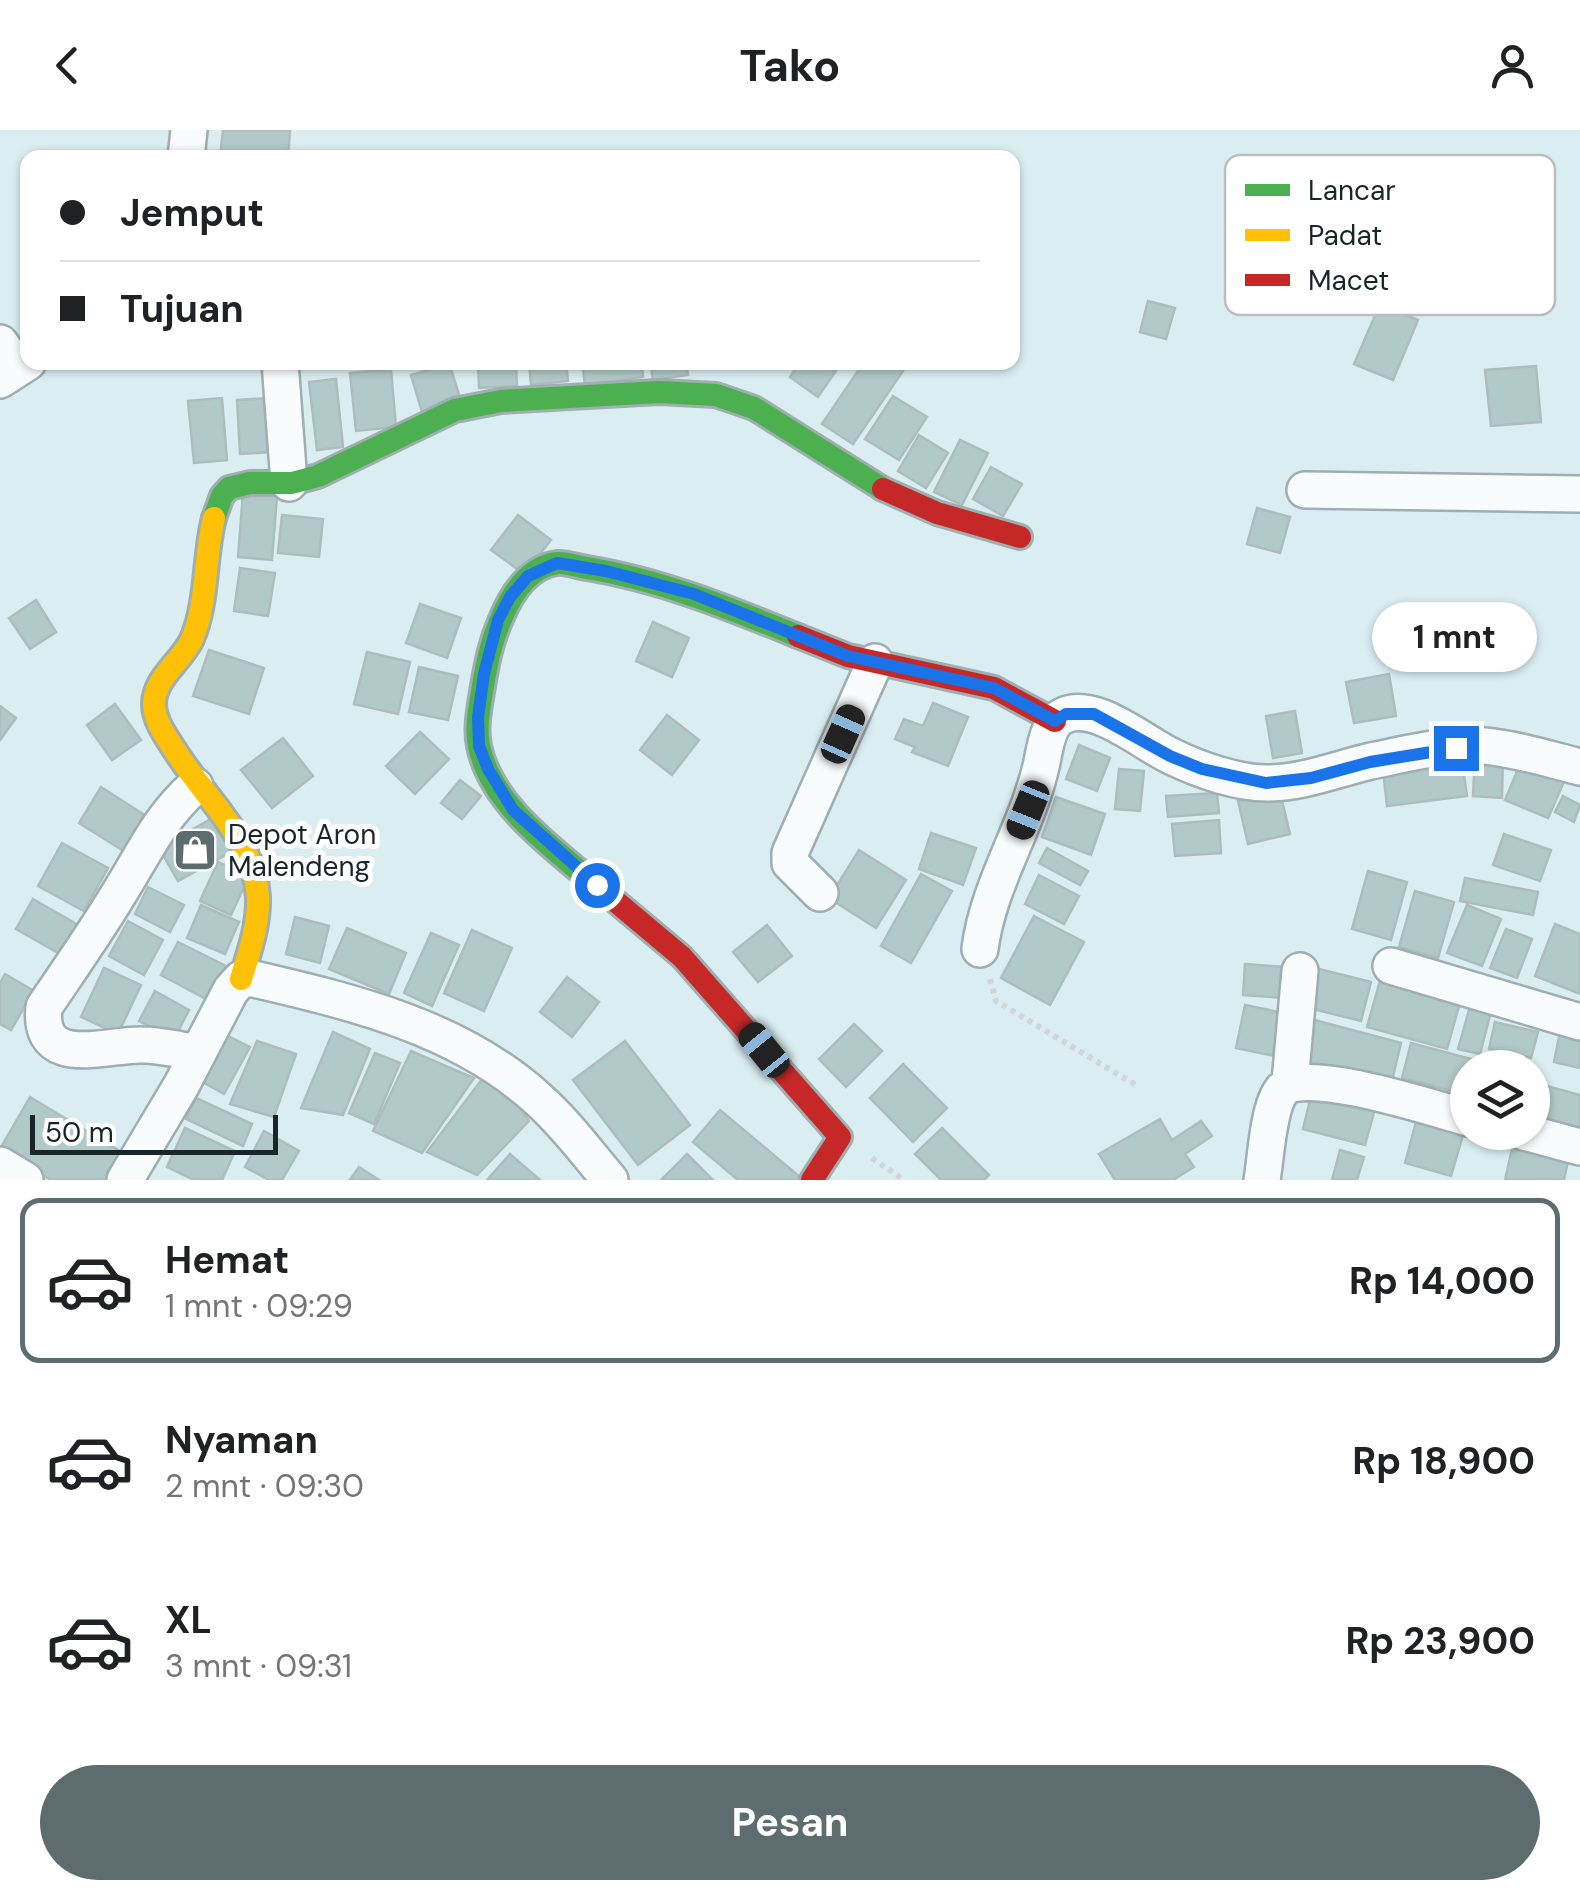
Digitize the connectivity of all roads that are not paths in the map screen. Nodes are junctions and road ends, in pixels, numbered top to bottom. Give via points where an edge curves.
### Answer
1 (281, 370) edge
2 (289, 483) junction
3 (1305, 490) dead end
4 (1580, 494) edge
5 (1020, 537) dead end
6 (875, 662) junction
7 (1055, 721) junction
8 (1580, 767) edge
9 (195, 786) junction
10 (820, 894) dead end
11 (980, 949) road end
12 (1391, 966) dead end
13 (1300, 971) dead end
14 (241, 979) junction
15 (1580, 1022) edge
16 (190, 1070) junction
17 (1290, 1082) junction
18 (1450, 1113) edge
19 (1550, 1139) edge
20 (1580, 1147) edge
21 (0, 1165) edge
22 (24, 1180) edge
23 (126, 1180) edge
24 (610, 1180) edge
25 (812, 1180) edge
26 (1262, 1180) edge

1 - 2 street
2 - 5 street via 344,466 437,416 495,399 650,391 716,395 768,416 910,504
2 - 9 street via 245,483 224,492 199,618 187,650 156,690 156,718
3 - 4 street
6 - 7 street via 994,688
6 - 10 street via 790,852 790,864
6 - 25 street via 694,594 557,563 528,576 510,597 490,644 478,717 479,746 513,810 682,957 840,1137
7 - 8 street via 1094,714 1202,769 1266,783 1480,746
7 - 11 street
9 - 14 street via 224,814 257,872 258,916
9 - 16 street via 168,809 44,1007 43,1026 76,1052 140,1044
12 - 15 street
13 - 17 street
14 - 16 street
14 - 24 street via 344,1001 449,1041 540,1100
16 - 23 street
17 - 18 street via 1350,1086
17 - 26 street via 1276,1101
19 - 20 street
21 - 22 street

